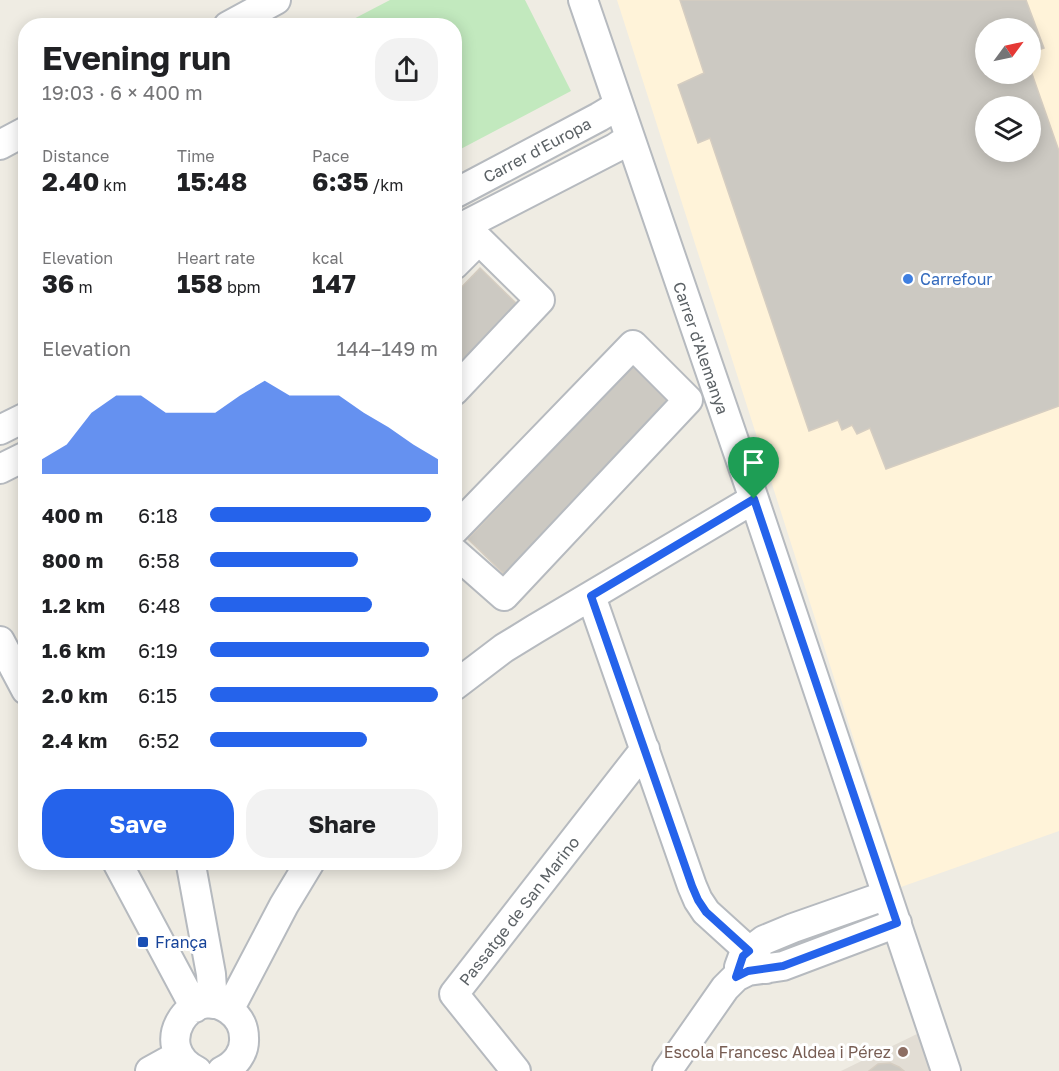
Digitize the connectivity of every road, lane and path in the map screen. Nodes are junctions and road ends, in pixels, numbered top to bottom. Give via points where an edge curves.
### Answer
1 (276, 0) edge
2 (583, 0) edge
3 (243, 18) edge
4 (619, 105) junction
5 (18, 135) edge
6 (630, 138) junction
7 (0, 145) edge
8 (462, 190) edge
9 (467, 232) edge
10 (462, 383) edge
11 (18, 421) edge
12 (0, 430) edge
13 (18, 460) edge
14 (0, 469) edge
15 (754, 499) junction
16 (462, 522) edge
17 (462, 559) edge
18 (591, 596) junction
19 (0, 641) edge
20 (13, 678) edge
21 (462, 680) edge
22 (645, 749) junction
23 (122, 870) edge
24 (192, 870) edge
25 (305, 870) edge
26 (887, 895) junction
27 (897, 923) junction
28 (757, 960) junction
29 (212, 1007) junction
30 (188, 1063) edge
31 (228, 1070) edge
32 (150, 1071) edge
33 (516, 1071) edge
34 (667, 1071) edge
35 (946, 1071) edge

1 - 3 street
2 - 4 street, Carrer d'Alemanya
4 - 6 street, Carrer d'Alemanya
4 - 8 street, Carrer d'Europa
5 - 7 street
6 - 9 street, Carrer d'Europa
6 - 15 street, Carrer d'Alemanya
9 - 10 street via 540,300
11 - 12 street
13 - 14 street
15 - 18 street
15 - 26 street, Carrer d'Alemanya
16 - 17 street via 633,345 688,400 504,596
18 - 21 street via 504,648
18 - 22 street
19 - 20 street
22 - 28 street via 698,900
22 - 33 street, Passatge de San Marino via 454,994
23 - 29 street
24 - 29 street via 211,974
25 - 29 street
26 - 27 street, Carrer d'Alemanya
26 - 28 street via 764,940
27 - 28 street via 783,966
27 - 35 street, Carrer d'Alemanya
28 - 34 street via 725,988
29 - 30 street via 189,1011 176,1029 176,1047
29 - 31 street via 233,1013 241,1024 241,1053
30 - 32 street

